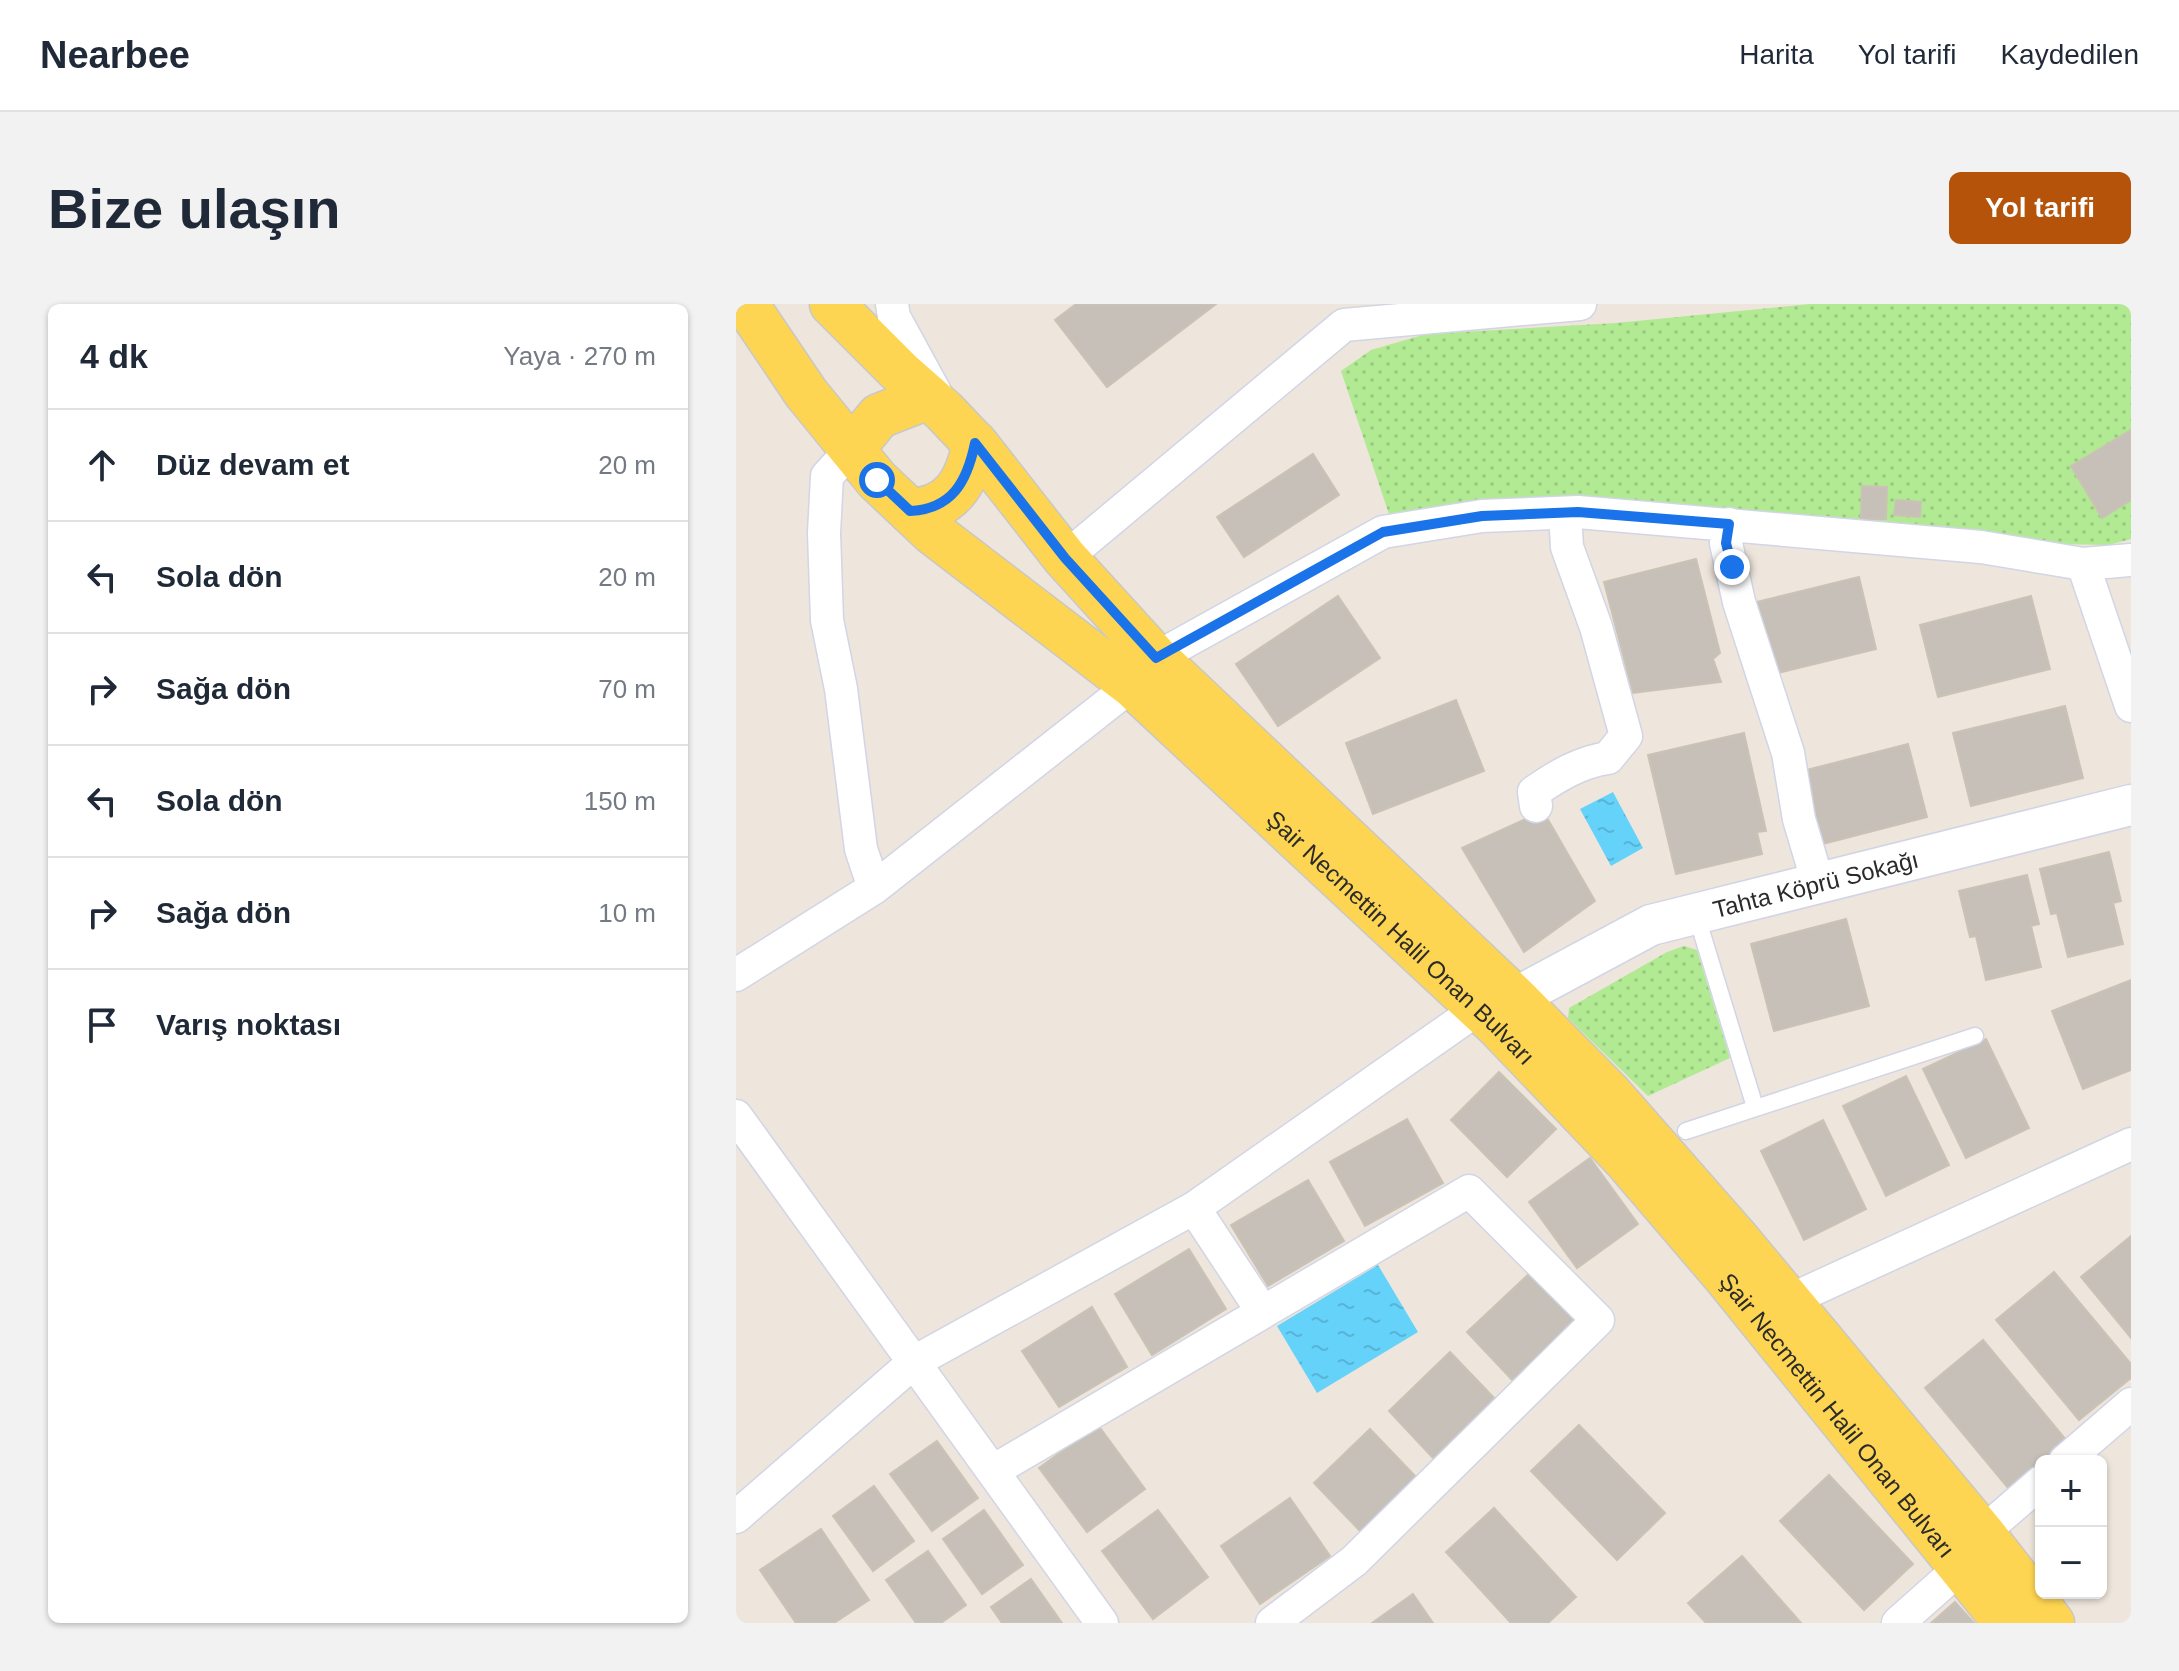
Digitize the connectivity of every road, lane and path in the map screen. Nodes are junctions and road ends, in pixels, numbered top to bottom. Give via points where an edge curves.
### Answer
1 (746, 304) edge
2 (832, 304) edge
3 (892, 304) edge
4 (1580, 304) edge
5 (1336, 315) edge
6 (936, 404) junction
7 (975, 443) junction
8 (852, 449) junction
9 (910, 511) junction
10 (1565, 513) junction
11 (1729, 524) junction
12 (1065, 558) junction
13 (2131, 560) edge
14 (2083, 564) junction
15 (1144, 672) junction
16 (2131, 706) edge
17 (2131, 805) edge
18 (1536, 806) dead end
19 (1818, 883) junction
20 (874, 888) junction
21 (1696, 914) junction
22 (736, 975) edge
23 (1497, 1003) junction
24 (1975, 1036) dead end
25 (1755, 1107) junction
26 (736, 1116) edge
27 (1686, 1131) dead end
28 (2131, 1144) edge
29 (1194, 1208) junction
30 (1788, 1301) junction
31 (1262, 1311) junction
32 (914, 1362) junction
33 (2131, 1404) edge
34 (2072, 1455) edge
35 (993, 1471) junction
36 (2035, 1488) edge
37 (736, 1517) edge
38 (1972, 1550) junction
39 (1286, 1619) edge
40 (1102, 1623) edge
41 (1898, 1623) edge
42 (2006, 1623) edge
43 (2052, 1623) edge

1 - 8 main road, Şair Necmettin Halil Onan Bulvarı via 798,382
2 - 6 main road, Şair Necmettin Halil Onan Bulvarı
3 - 6 street
4 - 5 street
5 - 12 street
6 - 7 main road, Şair Necmettin Halil Onan Bulvarı
6 - 8 main road via 879,416
7 - 9 main road via 959,487 944,502
7 - 12 main road, Şair Necmettin Halil Onan Bulvarı
8 - 9 main road, Şair Necmettin Halil Onan Bulvarı
8 - 20 street via 827,476 827,620 861,849
9 - 15 main road, Şair Necmettin Halil Onan Bulvarı via 943,541
10 - 11 street
10 - 15 street via 1482,516 1383,532
10 - 18 street via 1567,547 1626,736 1608,758 1569,770 1534,792
11 - 14 street via 1981,547
11 - 19 street via 1726,543 1739,602 1788,753 1799,819
12 - 15 main road, Şair Necmettin Halil Onan Bulvarı
13 - 14 street
14 - 16 street
15 - 20 street
15 - 23 main road, Şair Necmettin Halil Onan Bulvarı
17 - 19 street, Tahta Köprü Sokağı
19 - 21 street, Tahta Köprü Sokağı
20 - 22 street
21 - 23 street, Tahta Köprü Sokağı via 1651,925
21 - 25 lane
23 - 29 street
23 - 30 main road, Şair Necmettin Halil Onan Bulvarı via 1629,1115
23 - 38 main road, Şair Necmettin Halil Onan Bulvarı via 1615,1148
24 - 25 lane
25 - 27 lane
26 - 32 street
28 - 30 street
29 - 31 street
29 - 32 street
30 - 38 main road, Şair Necmettin Halil Onan Bulvarı
31 - 35 street
31 - 39 street via 1469,1191 1598,1320 1354,1561
32 - 35 street
32 - 37 street
33 - 34 street
35 - 40 street
36 - 38 street
38 - 41 street
38 - 42 main road, Şair Necmettin Halil Onan Bulvarı
38 - 43 main road, Şair Necmettin Halil Onan Bulvarı

